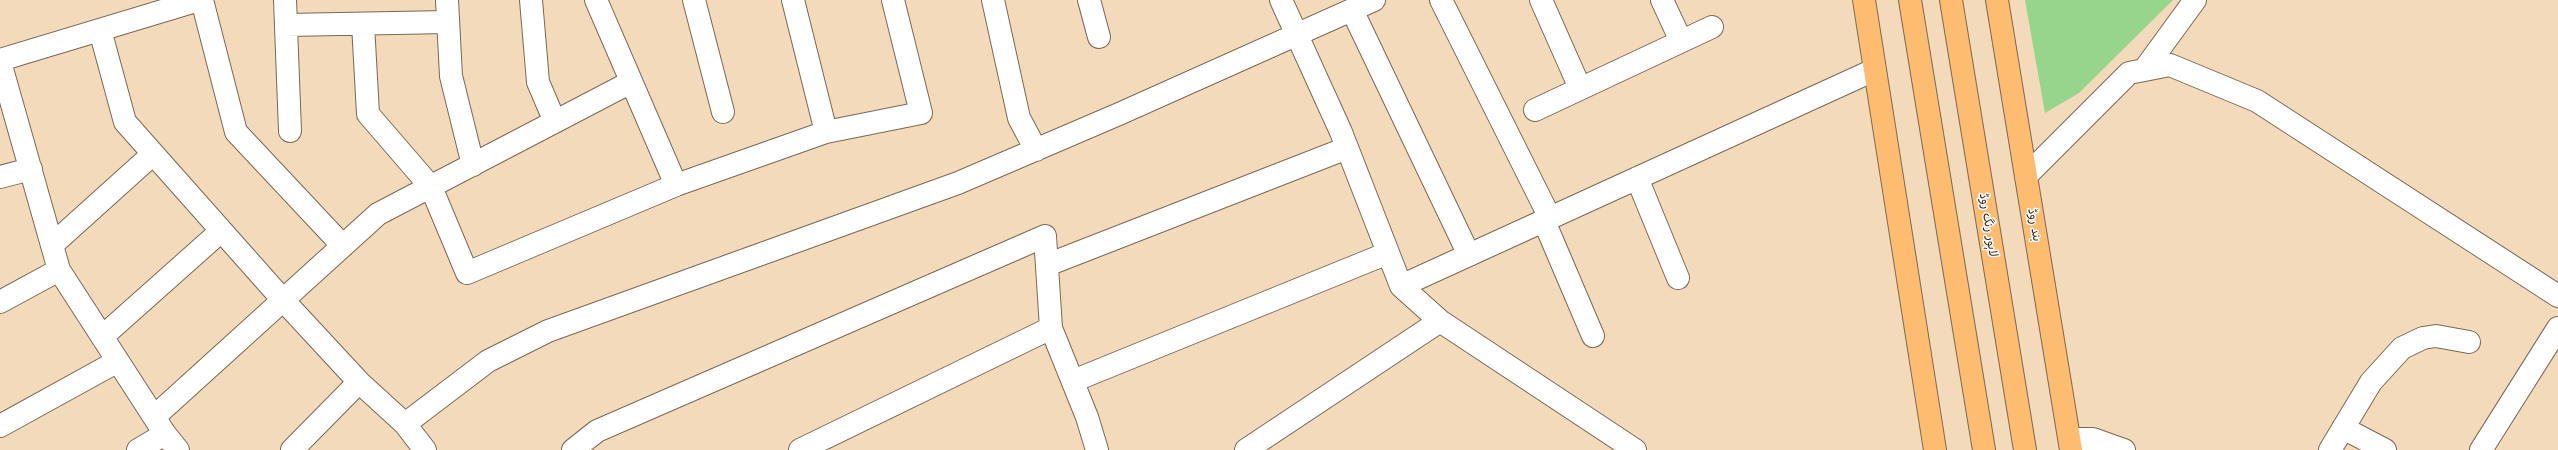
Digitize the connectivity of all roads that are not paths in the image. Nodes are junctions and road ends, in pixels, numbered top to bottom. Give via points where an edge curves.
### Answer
1 (199, 0) edge
2 (202, 0) edge
3 (285, 0) edge
4 (447, 0) edge
5 (531, 0) edge
6 (596, 0) edge
7 (694, 0) edge
8 (793, 0) edge
9 (893, 0) edge
10 (993, 0) edge
11 (1089, 0) edge
12 (1281, 0) edge
13 (1374, 0) edge
14 (1442, 0) edge
15 (1541, 0) edge
16 (1662, 0) edge
17 (1864, 0) edge
18 (1910, 0) edge
19 (1951, 0) edge
20 (1997, 0) edge
21 (2195, 0) edge
22 (1352, 10) junction
23 (448, 22) junction
24 (362, 24) junction
25 (286, 26) junction
26 (1712, 27) dead end
27 (100, 30) junction
28 (1297, 36) junction
29 (1099, 37) dead end
30 (1681, 41) junction
31 (0, 61) edge
32 (1874, 70) junction
33 (2144, 70) junction
34 (631, 82) junction
35 (1580, 88) junction
36 (1535, 110) dead end
37 (723, 112) dead end
38 (555, 122) junction
39 (290, 130) dead end
40 (826, 132) junction
41 (1347, 148) junction
42 (1036, 150) junction
43 (153, 154) junction
44 (474, 165) junction
45 (31, 169) junction
46 (2026, 176) junction
47 (0, 177) edge
48 (1638, 178) junction
49 (676, 185) junction
50 (431, 187) junction
51 (1547, 219) junction
52 (221, 230) junction
53 (52, 245) junction
54 (343, 246) junction
55 (1388, 253) junction
56 (1469, 255) junction
57 (1047, 265) junction
58 (60, 270) junction
59 (1678, 278) dead end
60 (1401, 286) junction
61 (2558, 296) edge
62 (283, 300) junction
63 (0, 302) edge
64 (1440, 321) junction
65 (1051, 328) junction
66 (2558, 328) edge
67 (1593, 336) dead end
68 (102, 337) junction
69 (2469, 342) dead end
70 (118, 361) junction
71 (1073, 381) junction
72 (359, 382) junction
73 (405, 424) junction
74 (0, 426) edge
75 (2343, 428) junction
76 (165, 434) edge
77 (2070, 444) edge
78 (1093, 448) edge
79 (138, 450) edge
80 (292, 450) edge
81 (426, 450) edge
82 (573, 450) edge
83 (800, 450) edge
84 (1246, 450) edge
85 (1635, 450) edge
86 (1935, 450) edge
87 (1984, 450) edge
88 (2025, 450) edge
89 (2124, 450) edge
90 (2330, 450) edge
91 (2385, 450) edge
92 (2482, 450) edge

1 - 27 street
2 - 54 street via 236,132
3 - 25 street
4 - 23 street
5 - 38 street via 538,82
6 - 34 street
7 - 37 street
8 - 40 street
9 - 40 street via 921,113
10 - 42 street via 1019,118
11 - 29 street
12 - 28 street
13 - 22 street
14 - 51 street
15 - 35 street
16 - 30 street
17 - 32 main road
18 - 87 main road
19 - 88 main road, لاہور رنگ روڈ
20 - 46 main road, بند روڈ
21 - 33 street
22 - 28 street
22 - 56 street
23 - 24 street
23 - 44 street via 451,76
24 - 25 street
24 - 50 street via 368,114
25 - 39 street
26 - 30 street
27 - 31 street
27 - 43 street via 125,122
28 - 41 street
28 - 42 street
30 - 35 street
31 - 45 street
32 - 48 street
32 - 86 main road
33 - 46 street via 2129,73
33 - 61 street via 2170,65 2257,101
34 - 38 street
34 - 49 street
35 - 36 street
38 - 44 street
40 - 49 street
41 - 55 street
41 - 57 street
42 - 73 street via 958,183 548,331 488,360
43 - 52 street
43 - 53 street
44 - 50 street
45 - 47 street
45 - 53 street
46 - 77 main road, بند روڈ
48 - 51 street
48 - 59 street
49 - 50 street via 467,273
50 - 54 street via 378,214
51 - 56 street
51 - 67 street
52 - 62 street
52 - 68 street
53 - 58 street
54 - 62 street
55 - 60 street
55 - 71 street
56 - 60 street
57 - 65 street
57 - 82 street via 1045,236 597,431
58 - 63 street
58 - 68 street
60 - 64 street
62 - 72 street
62 - 76 street
64 - 84 street
64 - 85 street
65 - 71 street
65 - 83 street
66 - 92 street
68 - 70 street
69 - 75 street via 2436,336 2423,338 2402,348 2371,382
70 - 74 street
70 - 76 street
71 - 78 street
72 - 73 street
72 - 80 street
73 - 81 street
75 - 90 street
75 - 91 street
76 - 79 street
77 - 89 street via 2093,439

